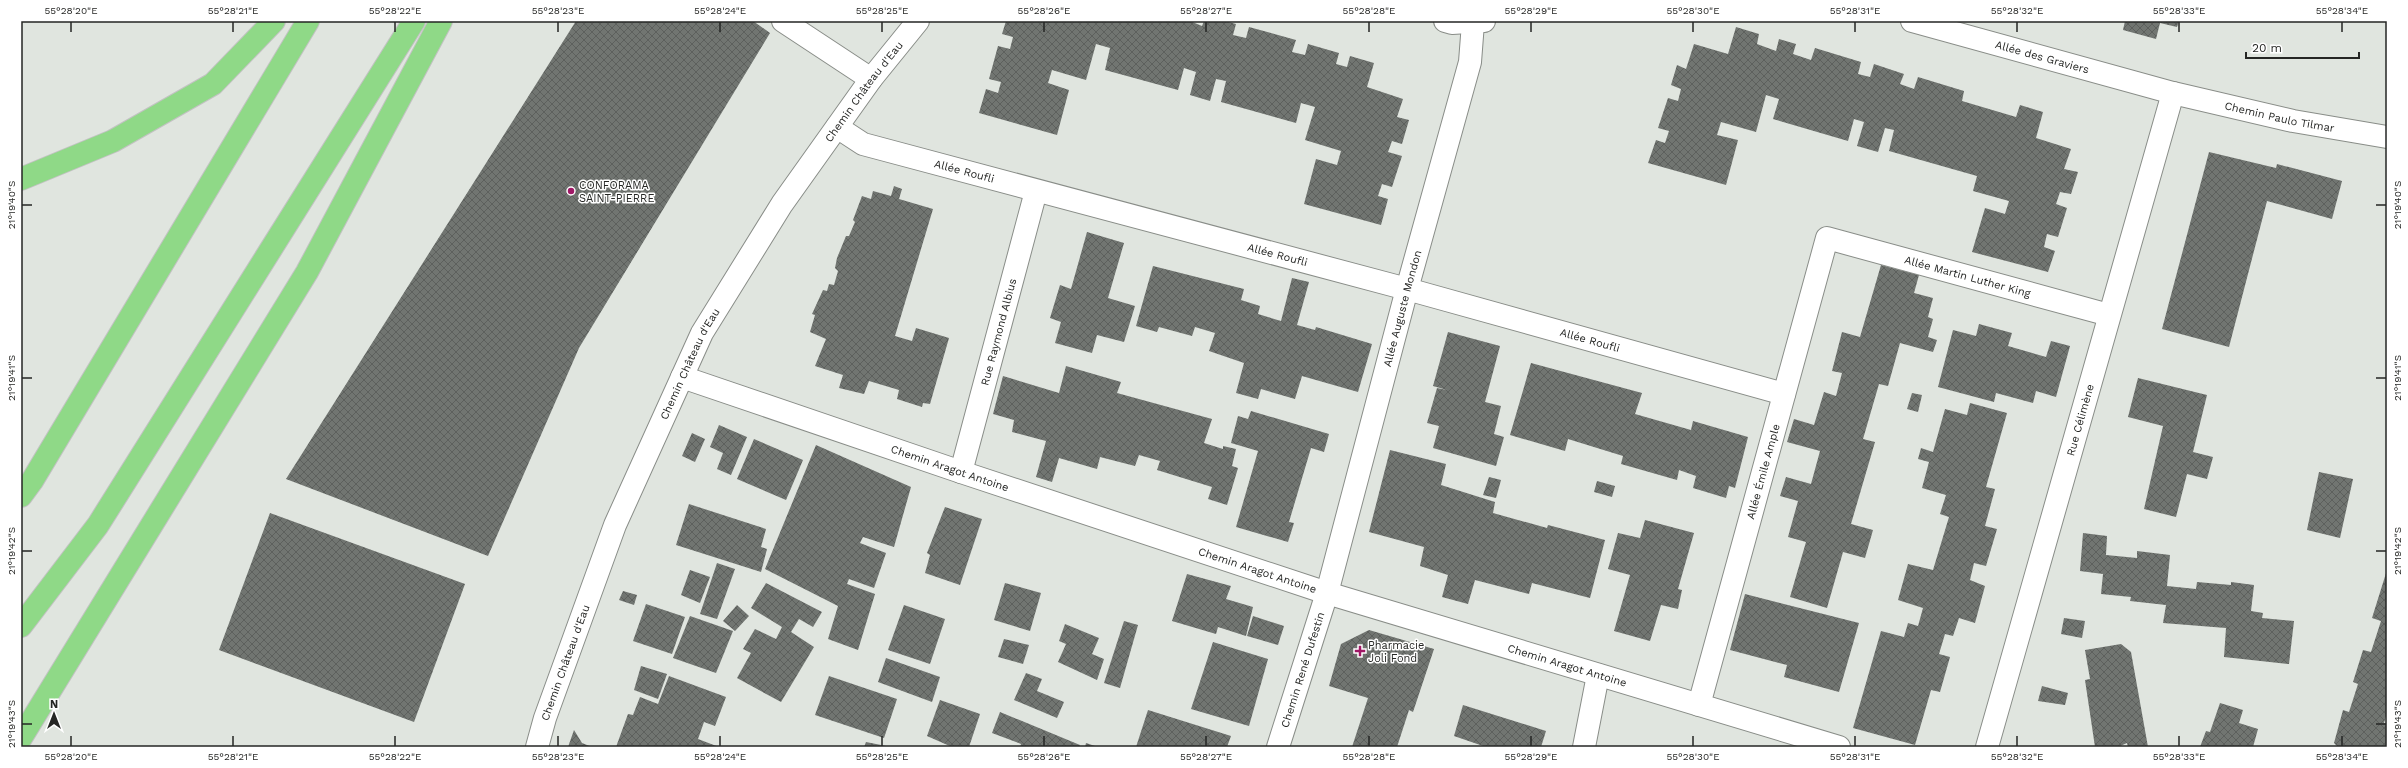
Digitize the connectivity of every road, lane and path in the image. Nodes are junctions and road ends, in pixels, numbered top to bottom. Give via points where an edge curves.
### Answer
1 (274, 21) edge
2 (308, 21) edge
3 (414, 21) edge
4 (441, 21) edge
5 (783, 21) edge
6 (918, 21) edge
7 (1445, 21) edge
8 (1912, 21) edge
9 (1479, 22) edge
10 (871, 78) junction
11 (2173, 94) junction
12 (837, 126) junction
13 (2387, 137) edge
14 (21, 178) edge
15 (1036, 191) junction
16 (1827, 238) joint
17 (1407, 288) junction
18 (2109, 315) junction
19 (682, 377) junction
20 (1784, 394) junction
21 (961, 472) junction
22 (21, 496) edge
23 (1327, 593) junction
24 (21, 626) edge
25 (1598, 675) junction
26 (1699, 705) junction
27 (21, 738) edge
28 (537, 747) edge
29 (1278, 747) edge
30 (1584, 747) edge
31 (1839, 747) edge
32 (1987, 747) edge

1 - 14 highway via 213,84 113,141
2 - 22 highway
3 - 24 highway via 98,525
4 - 27 highway via 307,272
5 - 10 street
6 - 10 street, Chemin Château d'Eau
7 - 9 street
8 - 11 street, Allée des Graviers
9 - 17 street, Allée Auguste Mondon
10 - 12 street, Chemin Château d'Eau
11 - 13 street, Chemin Paulo Tilmar via 2293,121
11 - 18 street, Rue Célimène
12 - 15 street, Allée Roufli via 863,144
12 - 19 street, Chemin Château d'Eau via 782,204 702,333
15 - 17 street, Allée Roufli
15 - 21 street, Rue Raymond Albius
16 - 18 street, Allée Martin Luther King
16 - 20 street, Allée Émile Ample
17 - 20 street, Allée Roufli
17 - 23 street, Allée Auguste Mondon
18 - 32 street, Rue Célimène
19 - 21 street, Chemin Aragot Antoine
19 - 28 street, Chemin Château d'Eau via 615,525 545,718
20 - 26 street, Allée Émile Ample
21 - 23 street, Chemin Aragot Antoine
23 - 25 street, Chemin Aragot Antoine
23 - 29 street, Chemin René Dufestin
25 - 26 street, Chemin Aragot Antoine
25 - 30 street
26 - 31 street, Chemin Aragot Antoine

